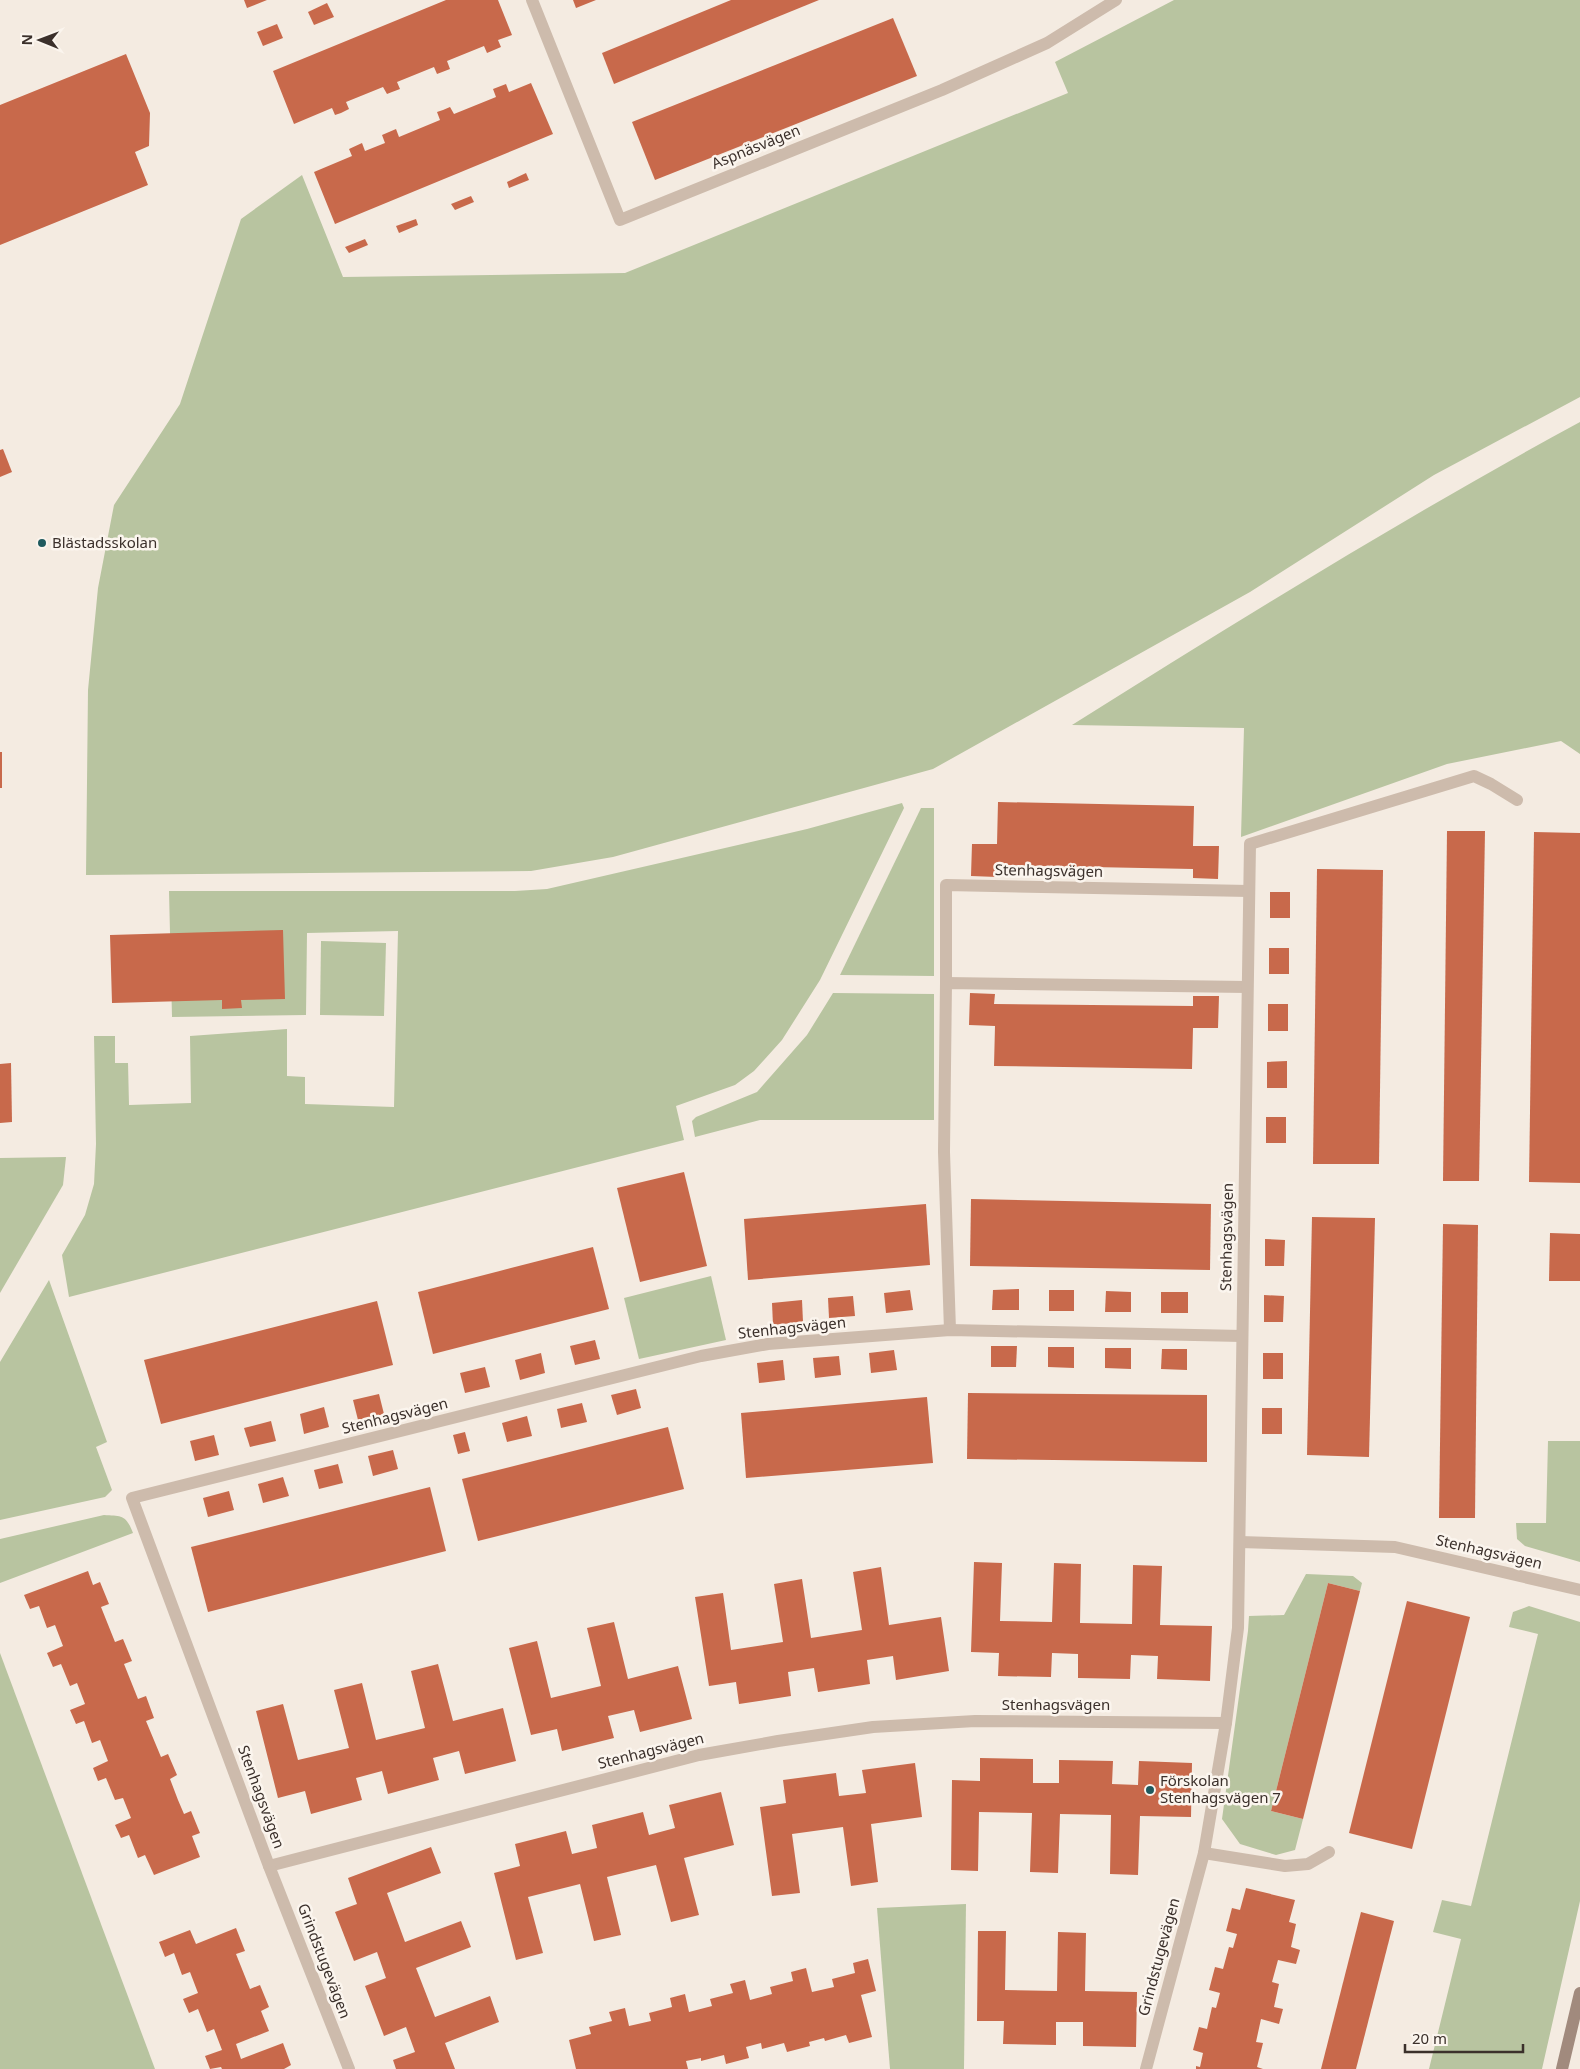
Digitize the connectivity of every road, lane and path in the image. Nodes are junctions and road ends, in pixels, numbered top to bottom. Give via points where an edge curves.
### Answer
1 (532, 0) edge
2 (1116, 0) edge
3 (1516, 800) dead end
4 (1249, 890) junction
5 (946, 983) junction
6 (1247, 987) junction
7 (950, 1330) junction
8 (1242, 1336) junction
9 (1240, 1542) junction
10 (1580, 1590) edge
11 (1226, 1723) junction
12 (1204, 1852) junction
13 (1330, 1852) dead end
14 (269, 1866) junction
15 (1580, 1993) edge
16 (349, 2069) edge
17 (1146, 2069) edge
18 (1562, 2069) edge

1 - 2 street, Aspnäsvägen via 620,220 942,90 1047,43
3 - 4 street, Stenhagsvägen via 1474,776 1250,844
4 - 5 street, Stenhagsvägen via 946,885
4 - 6 street, Stenhagsvägen
5 - 6 street
5 - 7 street, Stenhagsvägen via 944,1152
6 - 8 street, Stenhagsvägen
7 - 8 street, Stenhagsvägen
7 - 14 street, Stenhagsvägen via 768,1344 701,1356 132,1498
8 - 9 street, Stenhagsvägen
9 - 10 street, Stenhagsvägen via 1395,1547
9 - 11 street, Stenhagsvägen via 1238,1628
11 - 12 street, Grindstugevägen
11 - 14 street, Stenhagsvägen via 975,1721 873,1727 699,1755
12 - 13 street via 1285,1866 1308,1864
12 - 17 street, Grindstugevägen
14 - 16 street, Grindstugevägen
15 - 18 main road

